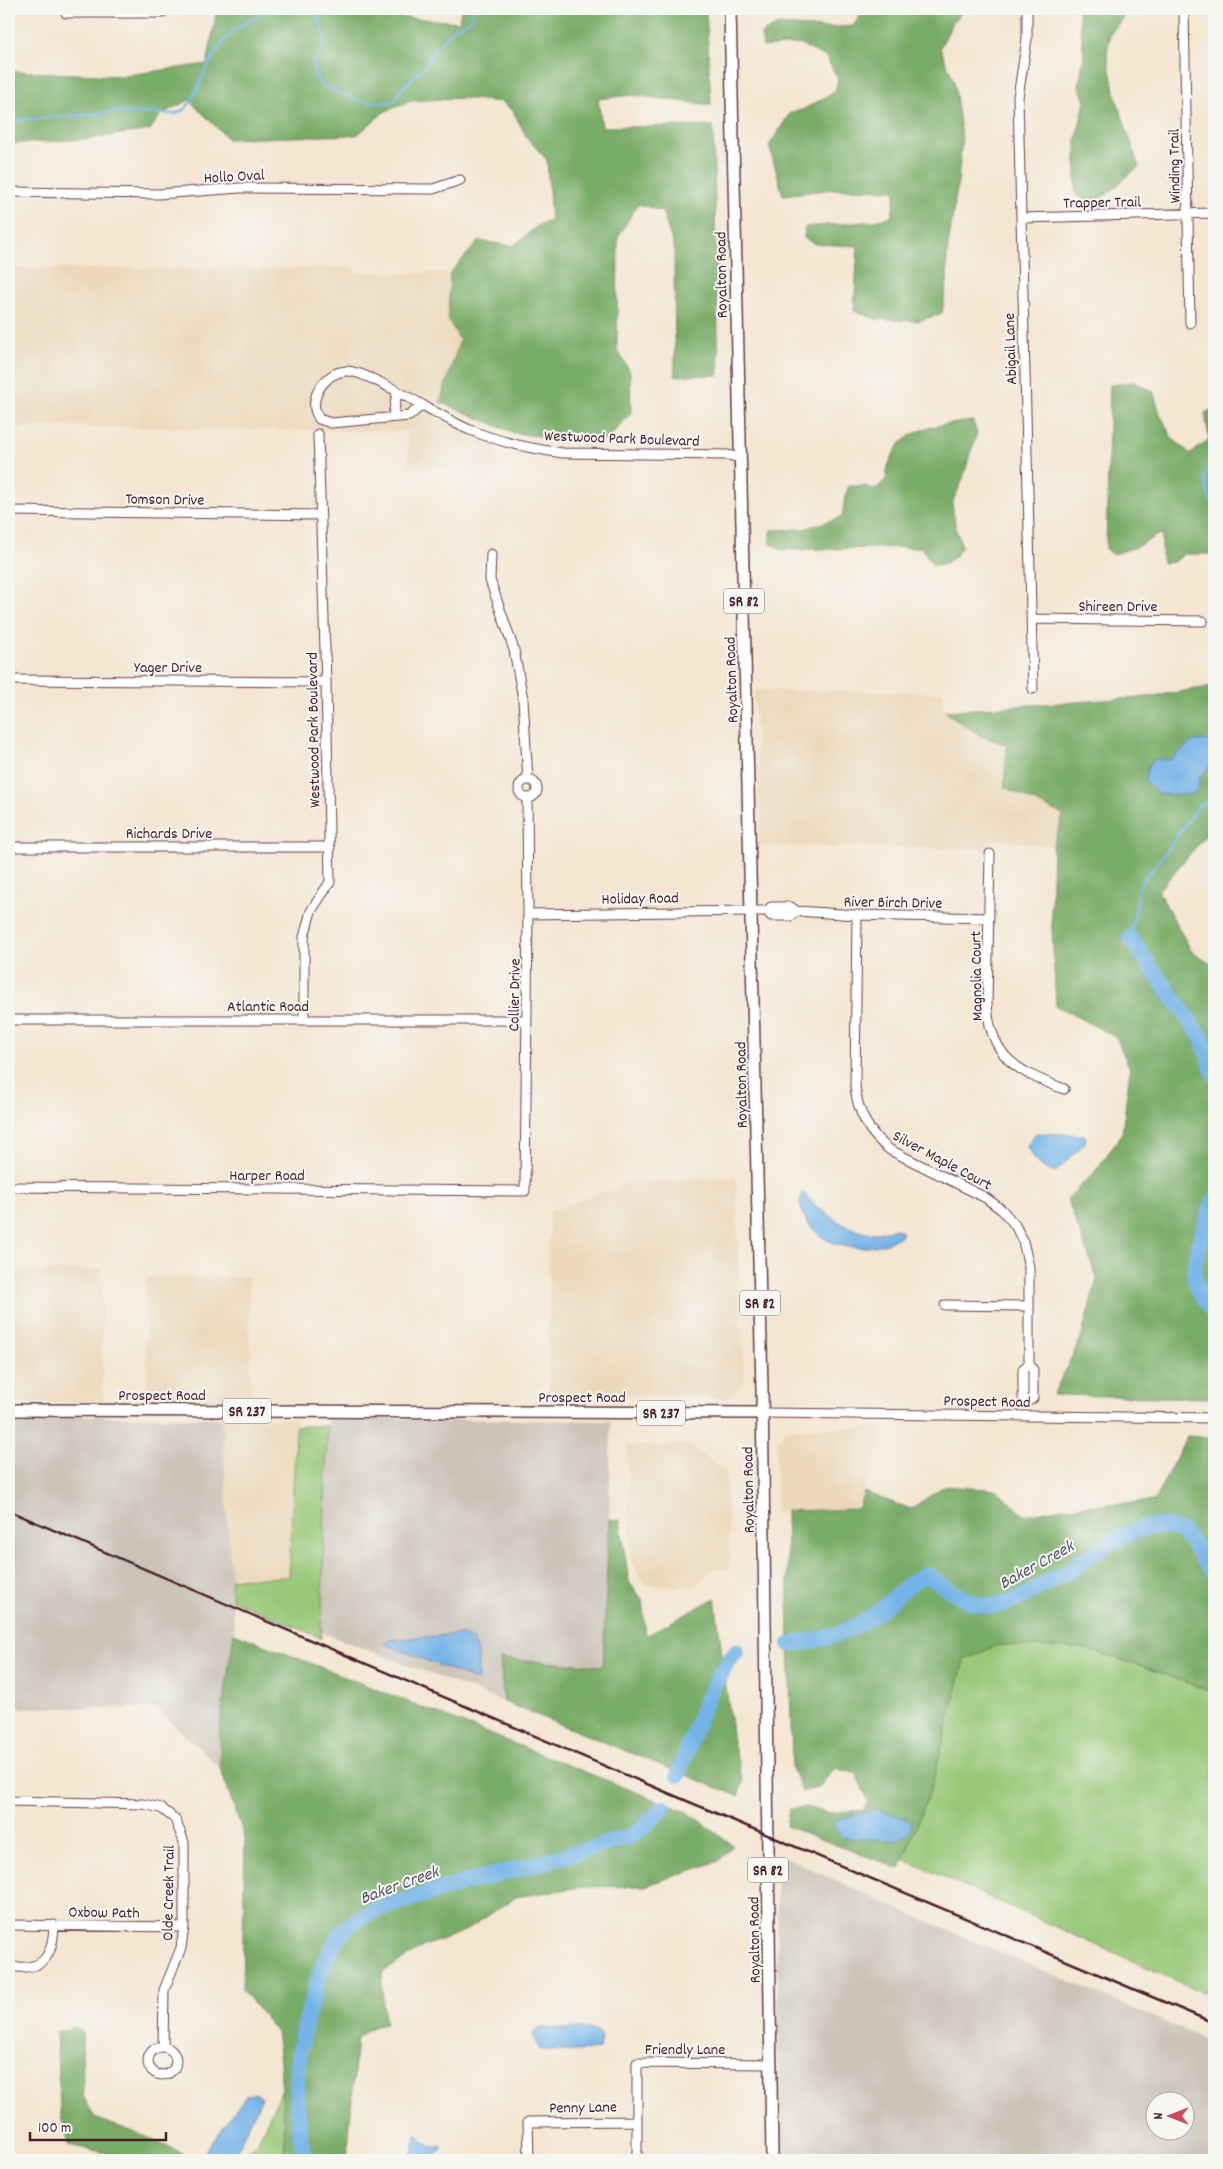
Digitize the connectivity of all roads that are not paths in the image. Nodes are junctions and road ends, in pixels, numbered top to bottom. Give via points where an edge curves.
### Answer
1 (162, 9) edge
2 (730, 9) edge
3 (1027, 9) edge
4 (1184, 9) edge
5 (66, 13) dead end
6 (460, 180) dead end
7 (9, 192) edge
8 (1214, 213) edge
9 (1189, 214) junction
10 (1020, 218) junction
11 (1190, 323) dead end
12 (396, 392) junction
13 (421, 406) junction
14 (393, 417) junction
15 (318, 434) dead end
16 (740, 458) junction
17 (9, 511) edge
18 (320, 515) junction
19 (491, 554) dead end
20 (1032, 620) junction
21 (1203, 621) dead end
22 (9, 680) edge
23 (326, 682) junction
24 (1033, 689) dead end
25 (9, 847) edge
26 (330, 847) junction
27 (990, 854) dead end
28 (753, 911) junction
29 (528, 914) junction
30 (857, 915) junction
31 (989, 918) junction
32 (9, 1020) edge
33 (304, 1020) junction
34 (527, 1020) junction
35 (1064, 1089) dead end
36 (9, 1187) edge
37 (525, 1191) joint
38 (945, 1305) dead end
39 (1028, 1306) junction
40 (9, 1410) edge
41 (763, 1413) junction
42 (1027, 1416) junction
43 (1214, 1418) edge
44 (9, 1801) edge
45 (9, 1925) edge
46 (54, 1925) junction
47 (184, 1927) junction
48 (9, 1966) edge
49 (163, 2047) dead end
50 (770, 2064) junction
51 (637, 2121) junction
52 (529, 2160) edge
53 (637, 2160) edge
54 (772, 2160) edge

1 - 5 street via 162,13
2 - 16 main road, Royalton Road / SR 82
3 - 10 street, Abigail Lane via 1027,39 1018,97
4 - 9 street, Winding Trail
6 - 7 street, Hollo Oval via 433,189 240,188 159,194
8 - 9 street, Trapper Trail
9 - 10 street, Trapper Trail
9 - 11 street, Winding Trail
10 - 20 street, Abigail Lane
12 - 13 street, Westwood Park Boulevard
12 - 14 street
12 - 14 street, Westwood Park Boulevard via 346,371 335,374 324,383 316,394 314,409 319,419 331,423
13 - 14 street, Westwood Park Boulevard via 409,416
13 - 16 street, Westwood Park Boulevard via 471,430 539,450 728,455
15 - 18 street, Westwood Park Boulevard
16 - 28 main road, Royalton Road / SR 82
17 - 18 street, Tomson Drive
18 - 23 street, Westwood Park Boulevard
19 - 29 street, Collier Drive via 490,580 514,650 523,699 528,780 521,782 518,789 527,798
20 - 21 street, Shireen Drive
20 - 24 street, Abigail Lane
22 - 23 street, Yager Drive
23 - 26 street, Westwood Park Boulevard
25 - 26 street, Richards Drive
26 - 33 street, Westwood Park Boulevard via 330,882 311,911 304,937
27 - 31 street, Magnolia Court
28 - 29 street, Holiday Road
28 - 30 street, River Birch Drive via 767,911 771,916 791,916 796,911
28 - 41 main road, Royalton Road / SR 82
29 - 34 street, Collier Drive
30 - 31 street, River Birch Drive
30 - 39 street, Silver Maple Court via 855,1085 863,1119 878,1141 890,1150 986,1198 1009,1217 1019,1233 1028,1259
31 - 35 street, Magnolia Court via 987,1004 994,1036 1018,1068
32 - 33 street, Atlantic Road
33 - 34 street, Atlantic Road
34 - 37 street, Collier Drive
36 - 37 street, Harper Road
38 - 39 street
39 - 42 street, Silver Maple Court via 1028,1364 1023,1370
40 - 41 main road, Prospect Road / SR 237
41 - 42 street, Prospect Road
41 - 50 main road, Royalton Road / SR 82
42 - 43 street, Prospect Road
44 - 47 street, Olde Creek Trail via 143,1804 161,1808 175,1819 184,1842
45 - 46 street, Oxbow Path
46 - 47 street, Oxbow Path
46 - 48 street, Oxbow Path via 54,1942 50,1953 40,1964 18,1968
47 - 49 street, Olde Creek Trail via 181,1948 164,1990
50 - 51 street, Friendly Lane via 637,2063
50 - 54 main road, Royalton Road / SR 82
51 - 52 street, Penny Lane via 528,2122
51 - 53 street, Friendly Lane

